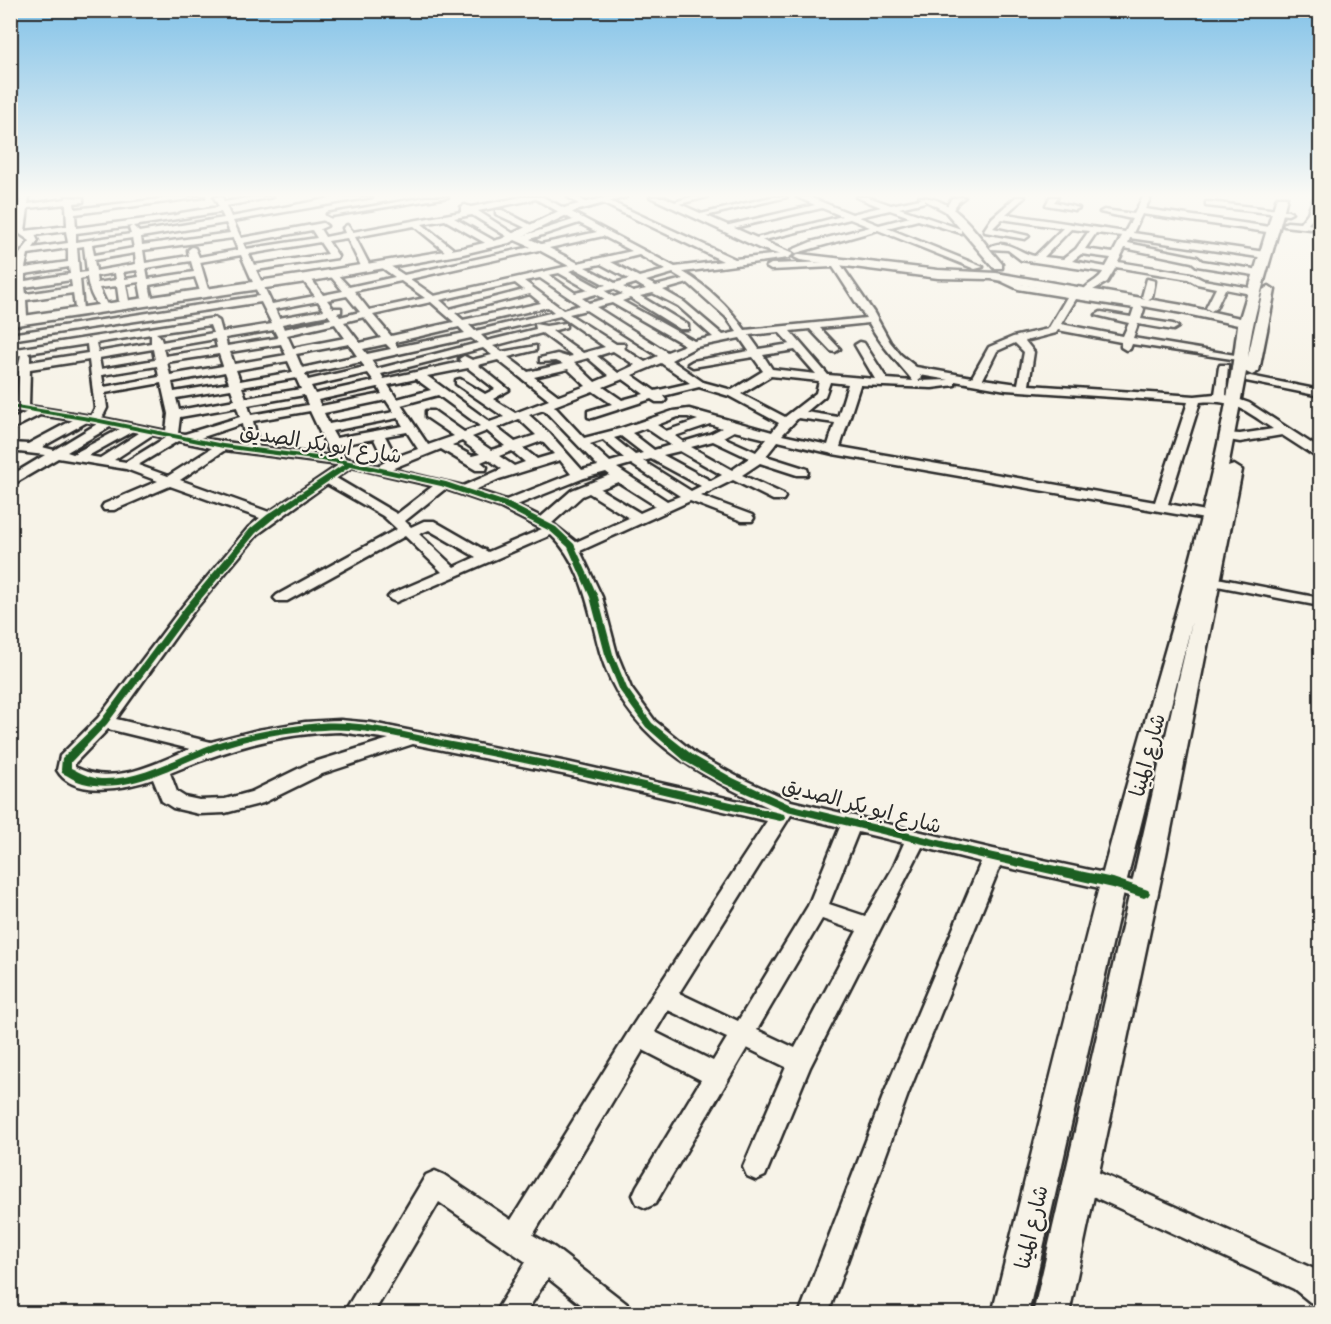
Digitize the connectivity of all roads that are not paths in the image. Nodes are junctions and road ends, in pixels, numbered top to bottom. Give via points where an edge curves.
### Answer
1 (72, 259) edge
2 (90, 259) edge
3 (112, 259) edge
4 (139, 259) edge
5 (162, 259) edge
6 (162, 259) edge
7 (195, 259) edge
8 (247, 259) edge
9 (289, 259) edge
10 (328, 259) edge
11 (347, 259) edge
12 (419, 259) edge
13 (431, 259) edge
14 (455, 259) edge
15 (496, 259) edge
16 (524, 259) edge
17 (562, 259) edge
18 (612, 259) edge
19 (719, 259) edge
20 (768, 259) edge
21 (817, 259) edge
22 (839, 259) edge
23 (955, 259) edge
24 (956, 259) edge
25 (977, 259) edge
26 (981, 259) edge
27 (1042, 259) joint
28 (1069, 259) edge
29 (1087, 259) edge
30 (1115, 259) edge
31 (1188, 259) edge
32 (1217, 259) edge
33 (1218, 259) edge
34 (1255, 259) edge
35 (1258, 259) edge
36 (1265, 259) edge
37 (1266, 259) edge
38 (313, 260) junction
39 (413, 260) junction
40 (654, 260) joint
41 (603, 261) junction
42 (291, 262) junction
43 (1065, 262) junction
44 (140, 263) junction
45 (476, 263) junction
46 (835, 263) junction
47 (73, 264) junction
48 (384, 265) junction
49 (462, 265) junction
50 (731, 265) junction
51 (578, 267) junction
52 (115, 268) junction
53 (251, 268) junction
54 (447, 269) junction
55 (617, 269) junction
56 (562, 271) junction
57 (15, 272) edge
58 (92, 272) junction
59 (328, 272) junction
60 (678, 272) junction
61 (989, 272) junction
62 (199, 274) junction
63 (474, 274) dead end
64 (594, 275) junction
65 (461, 277) dead end
66 (549, 277) junction
67 (306, 278) junction
68 (576, 279) junction
69 (639, 280) junction
70 (1108, 280) junction
71 (1150, 280) dead end
72 (76, 282) junction
73 (259, 283) junction
74 (410, 283) junction
75 (445, 283) junction
76 (524, 283) junction
77 (694, 283) junction
78 (20, 285) junction
79 (493, 286) junction
80 (614, 286) junction
81 (1221, 287) junction
82 (204, 291) junction
83 (596, 291) junction
84 (1083, 292) junction
85 (664, 294) junction
86 (353, 296) junction
87 (633, 296) junction
88 (573, 297) junction
89 (1147, 297) junction
90 (20, 298) junction
91 (433, 299) junction
92 (146, 300) junction
93 (506, 300) junction
94 (124, 301) junction
95 (613, 301) junction
96 (322, 302) junction
97 (412, 303) junction
98 (550, 304) junction
99 (102, 305) junction
100 (210, 306) junction
101 (650, 307) junction
102 (588, 308) junction
103 (1211, 308) junction
104 (84, 309) junction
105 (446, 309) junction
106 (517, 311) junction
107 (634, 312) junction
108 (563, 313) junction
109 (661, 313) junction
110 (367, 314) junction
111 (1101, 315) junction
112 (150, 316) junction
113 (644, 317) junction
114 (274, 318) junction
115 (17, 319) edge
116 (873, 320) junction
117 (1136, 320) junction
118 (214, 321) junction
119 (531, 321) junction
120 (337, 322) junction
121 (461, 323) junction
122 (577, 324) junction
123 (614, 324) junction
124 (90, 325) junction
125 (812, 326) junction
126 (1053, 326) junction
127 (506, 327) junction
128 (684, 327) dead end
129 (1173, 327) dead end
130 (782, 329) junction
131 (153, 330) junction
132 (428, 330) junction
133 (547, 332) junction
134 (474, 334) junction
135 (1089, 334) junction
136 (27, 335) junction
137 (219, 336) junction
138 (744, 336) junction
139 (10, 337) edge
140 (518, 337) junction
141 (720, 338) junction
142 (1017, 339) junction
143 (91, 340) junction
144 (387, 340) junction
145 (639, 341) junction
146 (444, 342) junction
147 (1126, 343) junction
148 (354, 344) junction
149 (157, 345) junction
150 (860, 345) dead end
151 (614, 347) junction
152 (688, 348) junction
153 (802, 349) junction
154 (25, 350) junction
155 (223, 350) junction
156 (398, 351) junction
157 (10, 353) edge
158 (755, 353) junction
159 (291, 354) junction
160 (497, 354) junction
161 (538, 354) junction
162 (93, 356) junction
163 (665, 358) junction
164 (365, 359) junction
165 (576, 359) junction
166 (716, 359) junction
167 (161, 361) junction
168 (470, 364) junction
169 (693, 364) junction
170 (644, 366) junction
171 (25, 367) junction
172 (229, 368) junction
173 (10, 369) edge
174 (878, 369) junction
175 (1238, 369) junction
176 (913, 370) junction
177 (373, 371) junction
178 (769, 372) junction
179 (96, 373) junction
180 (521, 373) junction
181 (418, 375) junction
182 (824, 377) junction
183 (953, 378) junction
184 (166, 379) junction
185 (855, 381) junction
186 (460, 382) junction
187 (884, 382) junction
188 (380, 383) junction
189 (975, 383) junction
190 (699, 384) junction
191 (919, 384) junction
192 (235, 385) junction
193 (622, 385) junction
194 (594, 387) junction
195 (1023, 387) junction
196 (439, 390) junction
197 (99, 391) junction
198 (307, 391) junction
199 (472, 392) junction
200 (730, 393) junction
201 (1320, 393) edge
202 (654, 395) junction
203 (170, 396) junction
204 (485, 398) junction
205 (391, 399) junction
206 (452, 399) junction
207 (1195, 399) junction
208 (1233, 401) junction
209 (242, 403) junction
210 (552, 403) junction
211 (620, 404) junction
212 (24, 409) edge
213 (174, 414) junction
214 (401, 414) junction
215 (430, 414) dead end
216 (592, 414) dead end
217 (676, 414) junction
218 (517, 416) junction
219 (791, 418) junction
220 (247, 419) junction
221 (96, 420) junction
222 (710, 420) junction
223 (843, 421) junction
224 (648, 424) junction
225 (10, 426) edge
226 (488, 426) junction
227 (132, 427) junction
228 (732, 427) junction
229 (410, 428) junction
230 (324, 429) junction
231 (150, 431) junction
232 (1283, 431) junction
233 (622, 432) junction
234 (378, 434) junction
235 (465, 435) junction
236 (666, 435) junction
237 (178, 436) junction
238 (545, 436) junction
239 (605, 436) junction
240 (714, 437) junction
241 (1233, 437) junction
242 (775, 438) junction
243 (581, 442) junction
244 (331, 443) junction
245 (442, 444) junction
246 (223, 446) junction
247 (513, 446) junction
248 (681, 446) junction
249 (10, 447) edge
250 (30, 447) junction
251 (253, 450) junction
252 (425, 450) junction
253 (833, 450) junction
254 (58, 453) junction
255 (492, 453) junction
256 (652, 454) junction
257 (1320, 454) edge
258 (563, 455) junction
259 (75, 458) junction
260 (758, 458) junction
261 (633, 460) junction
262 (104, 461) junction
263 (471, 461) junction
264 (345, 462) junction
265 (705, 462) junction
266 (128, 466) junction
267 (386, 466) junction
268 (524, 466) junction
269 (613, 472) junction
270 (683, 472) junction
271 (802, 472) dead end
272 (579, 475) junction
273 (733, 475) junction
274 (494, 476) junction
275 (327, 479) junction
276 (10, 482) edge
277 (168, 482) junction
278 (556, 483) junction
279 (443, 484) junction
280 (711, 486) junction
281 (466, 490) junction
282 (583, 490) junction
283 (637, 491) junction
284 (690, 496) junction
285 (778, 496) dead end
286 (612, 501) junction
287 (506, 505) junction
288 (109, 507) dead end
289 (667, 507) junction
290 (1160, 507) junction
291 (270, 517) junction
292 (1218, 517) junction
293 (747, 518) dead end
294 (640, 519) junction
295 (548, 526) junction
296 (404, 528) junction
297 (448, 533) junction
298 (422, 544) junction
299 (573, 549) junction
300 (486, 557) junction
301 (452, 573) junction
302 (1212, 581) junction
303 (396, 597) dead end
304 (282, 598) dead end
305 (1320, 602) edge
306 (104, 722) junction
307 (411, 738) junction
308 (212, 748) junction
309 (160, 771) junction
310 (783, 812) junction
311 (851, 824) junction
312 (916, 838) junction
313 (993, 857) junction
314 (1113, 883) junction
315 (1144, 893) junction
316 (817, 909) junction
317 (870, 927) junction
318 (664, 997) junction
319 (743, 1035) junction
320 (639, 1036) junction
321 (800, 1062) junction
322 (717, 1076) junction
323 (756, 1167) dead end
324 (1082, 1178) junction
325 (646, 1195) dead end
326 (515, 1239) junction
327 (545, 1258) junction
328 (1320, 1292) edge
329 (357, 1314) edge
330 (508, 1314) edge
331 (617, 1314) edge
332 (813, 1314) edge
333 (1010, 1314) edge
334 (1051, 1314) edge

1 - 47 street
2 - 58 street
3 - 52 street
4 - 44 street
5 - 44 street
6 - 44 street
7 - 62 street
8 - 53 street
9 - 42 street
10 - 38 street
11 - 59 main road
12 - 39 main road
13 - 54 street
14 - 49 street
15 - 45 street
16 - 66 street
17 - 51 street
18 - 41 street
19 - 50 street
20 - 50 street
21 - 46 main road
22 - 61 main road
23 - 61 street
24 - 61 street
25 - 61 main road
26 - 61 main road
27 - 43 street
27 - 70 street via 1042,265
28 - 43 street
29 - 70 street
30 - 70 street
31 - 33 street via 1197,263
32 - 70 main road
34 - 81 street
35 - 103 main road
36 - 175 main road, شارع المينا
37 - 175 main road, شارع المينا via 1262,316
38 - 42 street
38 - 59 street
39 - 48 main road
39 - 75 street
40 - 55 street
40 - 60 street
41 - 51 street
41 - 55 street
42 - 53 street
43 - 70 street
44 - 52 street
44 - 52 street
44 - 62 street
44 - 92 street
45 - 49 street
45 - 79 street
46 - 50 street
46 - 61 main road via 938,274
46 - 116 street
47 - 57 street
47 - 72 street
48 - 59 main road
48 - 74 street
49 - 54 street
49 - 63 street
50 - 60 street
51 - 56 street
51 - 64 street
52 - 58 street
52 - 58 street
52 - 94 street
53 - 73 street
54 - 65 street
54 - 75 street
55 - 64 street
55 - 69 street
56 - 66 street
56 - 68 street
57 - 78 street
58 - 72 street
58 - 99 street
59 - 67 main road
59 - 73 main road
59 - 86 street
60 - 69 street
60 - 77 street
61 - 84 main road
62 - 82 street
64 - 68 street
64 - 80 street
66 - 68 street
66 - 76 street
66 - 88 street
67 - 73 main road
67 - 96 street
68 - 83 street
69 - 80 street
69 - 85 street
70 - 81 street via 1191,277
70 - 84 main road
70 - 89 main road
70 - 111 street
70 - 117 street via 1137,306
71 - 89 street
72 - 78 street
72 - 90 street
72 - 104 street
73 - 82 main road
73 - 114 street
74 - 75 street
74 - 75 street
74 - 86 street
74 - 91 street
75 - 79 street
75 - 91 street
76 - 79 street
76 - 93 street
76 - 98 street
77 - 85 street
77 - 138 street via 722,306
78 - 90 street
79 - 93 street
80 - 83 street
80 - 87 street
81 - 103 street
82 - 92 main road
82 - 100 street
83 - 88 street
83 - 95 street
84 - 126 street
85 - 87 street
85 - 101 street
85 - 141 street
86 - 96 street
86 - 96 street
86 - 97 street via 401,296
86 - 110 street
87 - 95 street
87 - 101 street
88 - 102 street
89 - 103 main road
90 - 115 street
91 - 97 street
91 - 105 street
92 - 94 main road
92 - 104 main road
92 - 112 street
93 - 105 street
93 - 106 street
94 - 99 main road
95 - 102 street
95 - 107 street
96 - 114 street
96 - 114 street
96 - 120 street
97 - 105 street via 421,312
97 - 110 street
98 - 106 street
98 - 108 street
99 - 104 main road
100 - 112 street
100 - 114 street
100 - 118 street
101 - 107 street
101 - 109 street
102 - 108 street
102 - 123 street
104 - 115 main road
104 - 124 street
105 - 121 street
106 - 119 street
106 - 121 street
107 - 113 street
108 - 119 street
108 - 122 street
109 - 113 street
109 - 128 street
110 - 120 street
110 - 144 street
111 - 117 street
111 - 135 street
112 - 124 street
112 - 131 street
113 - 123 street
113 - 152 street
114 - 120 street
114 - 137 street
114 - 155 street
114 - 159 street
115 - 136 street
116 - 125 street
116 - 176 street via 885,343
117 - 129 street
117 - 147 street
118 - 131 street
118 - 137 street
119 - 127 street
119 - 133 street
120 - 148 street
121 - 132 street
121 - 134 street
122 - 133 street
122 - 151 street
123 - 145 street
124 - 136 street
124 - 143 street
125 - 130 street
125 - 153 street via 835,349
126 - 135 street
126 - 142 street via 1049,332
127 - 134 street
127 - 140 street
130 - 138 street
130 - 153 street
131 - 143 street
131 - 149 street
132 - 144 street
132 - 146 street
133 - 140 street
133 - 165 street
134 - 146 street
134 - 160 street
135 - 147 street
136 - 139 street
136 - 154 street
137 - 149 street
137 - 155 street
138 - 141 street
138 - 158 street
138 - 166 street via 708,349
140 - 160 street
140 - 161 street
141 - 152 street
142 - 189 street via 993,349
142 - 195 street via 1029,352
143 - 154 street
143 - 162 street
144 - 148 street
144 - 156 street
145 - 151 street
145 - 163 street
146 - 156 street
146 - 168 street
147 - 175 street
147 - 175 street
148 - 159 street
148 - 164 street
149 - 162 street
149 - 167 street
150 - 174 street
151 - 165 street
151 - 170 street
152 - 163 street
152 - 169 street
153 - 158 street
153 - 182 street
154 - 157 street
154 - 171 street
155 - 167 street
155 - 172 street
156 - 164 street
158 - 166 street
158 - 178 street
159 - 172 street
159 - 198 street
160 - 161 street
160 - 168 street
160 - 168 street
160 - 180 street
161 - 165 street
161 - 180 street
162 - 171 street
162 - 179 street
163 - 170 street
163 - 190 street
164 - 177 street
164 - 198 street
165 - 180 street
165 - 193 street
165 - 194 street
166 - 169 street
167 - 179 street
167 - 184 street
168 - 177 street
168 - 181 street
168 - 186 street
168 - 204 street via 503,391
169 - 200 street
170 - 193 street
171 - 173 street
171 - 212 street
172 - 184 street
172 - 192 street
174 - 182 street
174 - 187 street
175 - 201 street
175 - 208 main road, شارع المينا
176 - 183 street
176 - 191 street
177 - 188 street
177 - 198 street
178 - 182 street
178 - 200 street
179 - 197 street
180 - 210 street
181 - 188 street
181 - 196 street
182 - 185 street
182 - 219 street via 821,394
183 - 189 street
183 - 191 street via 947,385
184 - 197 street
184 - 203 street
185 - 187 street
185 - 223 street
186 - 196 street
186 - 199 street
187 - 191 street
188 - 198 street
188 - 205 street
189 - 195 street
190 - 200 street
190 - 202 street
192 - 198 street
192 - 203 street
192 - 209 street
193 - 194 street
193 - 202 street
193 - 202 street
193 - 211 street
194 - 210 street
194 - 211 street
195 - 207 street
196 - 205 street
196 - 206 street
197 - 221 street via 101,411
198 - 205 street
198 - 209 street
198 - 220 street
198 - 230 street
199 - 204 street
199 - 206 street
200 - 219 street
202 - 217 street
203 - 213 street
204 - 218 street
205 - 214 street
206 - 226 street
207 - 208 street
207 - 290 street
208 - 232 street
208 - 241 main road, شارع المينا
209 - 213 street
209 - 220 street
210 - 218 street
210 - 243 street
211 - 216 street
212 - 221 street, شارع ابو بكر الصديق
212 - 225 street
213 - 237 street
214 - 229 street
214 - 230 street
215 - 235 street
217 - 222 street via 696,414
217 - 224 street
218 - 226 street
218 - 238 street
219 - 223 street
219 - 242 street
220 - 237 street
220 - 251 street
221 - 227 street, شارع ابو بكر الصديق
221 - 250 street
221 - 254 street
222 - 228 street
222 - 236 street
223 - 253 street
224 - 233 street
224 - 236 street
226 - 235 street
226 - 247 street
227 - 231 street, شارع ابو بكر الصديق
227 - 259 street
228 - 240 street
228 - 242 street
229 - 234 street
229 - 252 street
230 - 244 street
231 - 237 street, شارع ابو بكر الصديق
231 - 262 street
232 - 241 street
232 - 257 street
233 - 239 street
233 - 256 street
234 - 244 street
234 - 267 street
235 - 245 street
235 - 255 street
236 - 248 street
237 - 246 street, شارع ابو بكر الصديق
237 - 266 street
238 - 247 street
238 - 258 street
239 - 243 street
239 - 261 street
240 - 248 street
240 - 260 street
241 - 292 main road, شارع المينا
242 - 253 street
242 - 260 street
243 - 269 street
244 - 264 street
245 - 252 street
245 - 263 street
246 - 251 street, شارع ابو بكر الصديق
246 - 277 street
247 - 255 street
247 - 268 street
248 - 256 street
248 - 265 street
249 - 250 street
250 - 254 street
251 - 264 street, شارع ابو بكر الصديق
252 - 267 street
253 - 290 street
254 - 259 street
254 - 276 street
255 - 263 street
255 - 268 street
256 - 261 street
256 - 270 street
258 - 268 street
258 - 272 street
259 - 262 street
260 - 271 street
260 - 273 street
261 - 269 street
261 - 284 street
262 - 266 street
263 - 274 street
264 - 267 street, شارع ابو بكر الصديق
264 - 275 street
265 - 270 street
265 - 273 street
266 - 277 street
267 - 279 street, شارع ابو بكر الصديق
268 - 274 street
268 - 278 street
269 - 272 street
269 - 282 street
269 - 283 street
270 - 280 street
272 - 278 street
273 - 280 street
273 - 285 street
274 - 281 street
275 - 291 street
275 - 296 street via 369,501
277 - 288 street
277 - 291 street
278 - 282 street
278 - 287 street
279 - 281 street, شارع ابو بكر الصديق
279 - 296 street
280 - 284 street
281 - 287 street, شارع ابو بكر الصديق
282 - 286 street
282 - 295 street
283 - 286 street
283 - 289 street
284 - 289 street
284 - 293 street
286 - 294 street
287 - 295 street, شارع ابو بكر الصديق
289 - 294 street
290 - 292 street
291 - 306 street via 253,531 195,600
292 - 302 main road, شارع المينا
292 - 314 main road, شارع المينا
294 - 299 street
295 - 299 street, شارع ابو بكر الصديق
295 - 300 street
296 - 297 street via 429,524
296 - 298 street
296 - 304 street
297 - 298 street
297 - 300 street
298 - 301 street
299 - 310 street, شارع ابو بكر الصديق via 594,597 617,676 639,713 661,737 690,759
300 - 301 street
301 - 303 street
302 - 305 street
302 - 315 main road, شارع المينا
306 - 308 street
306 - 309 street via 66,761 66,771 105,782
307 - 308 street via 372,728 324,726
307 - 309 street via 315,769 256,798 225,806 180,803 169,796
307 - 310 street
308 - 309 street
310 - 311 street, شارع ابو بكر الصديق
310 - 318 street
311 - 312 street, شارع ابو بكر الصديق
311 - 316 street
312 - 313 street, شارع ابو بكر الصديق
312 - 317 street
313 - 314 street, شارع ابو بكر الصديق
313 - 332 street via 896,1094
314 - 315 street, شارع ابو بكر الصديق
314 - 333 main road, شارع المينا
315 - 324 main road, شارع المينا
316 - 317 street
316 - 319 street
317 - 321 street
318 - 319 street
318 - 320 street
319 - 321 street
319 - 322 street
320 - 322 street
320 - 326 street
321 - 323 street
322 - 325 street
324 - 328 street via 1304,1279
324 - 334 main road, شارع المينا
326 - 327 street
326 - 329 street via 435,1184
327 - 330 street
327 - 331 street

